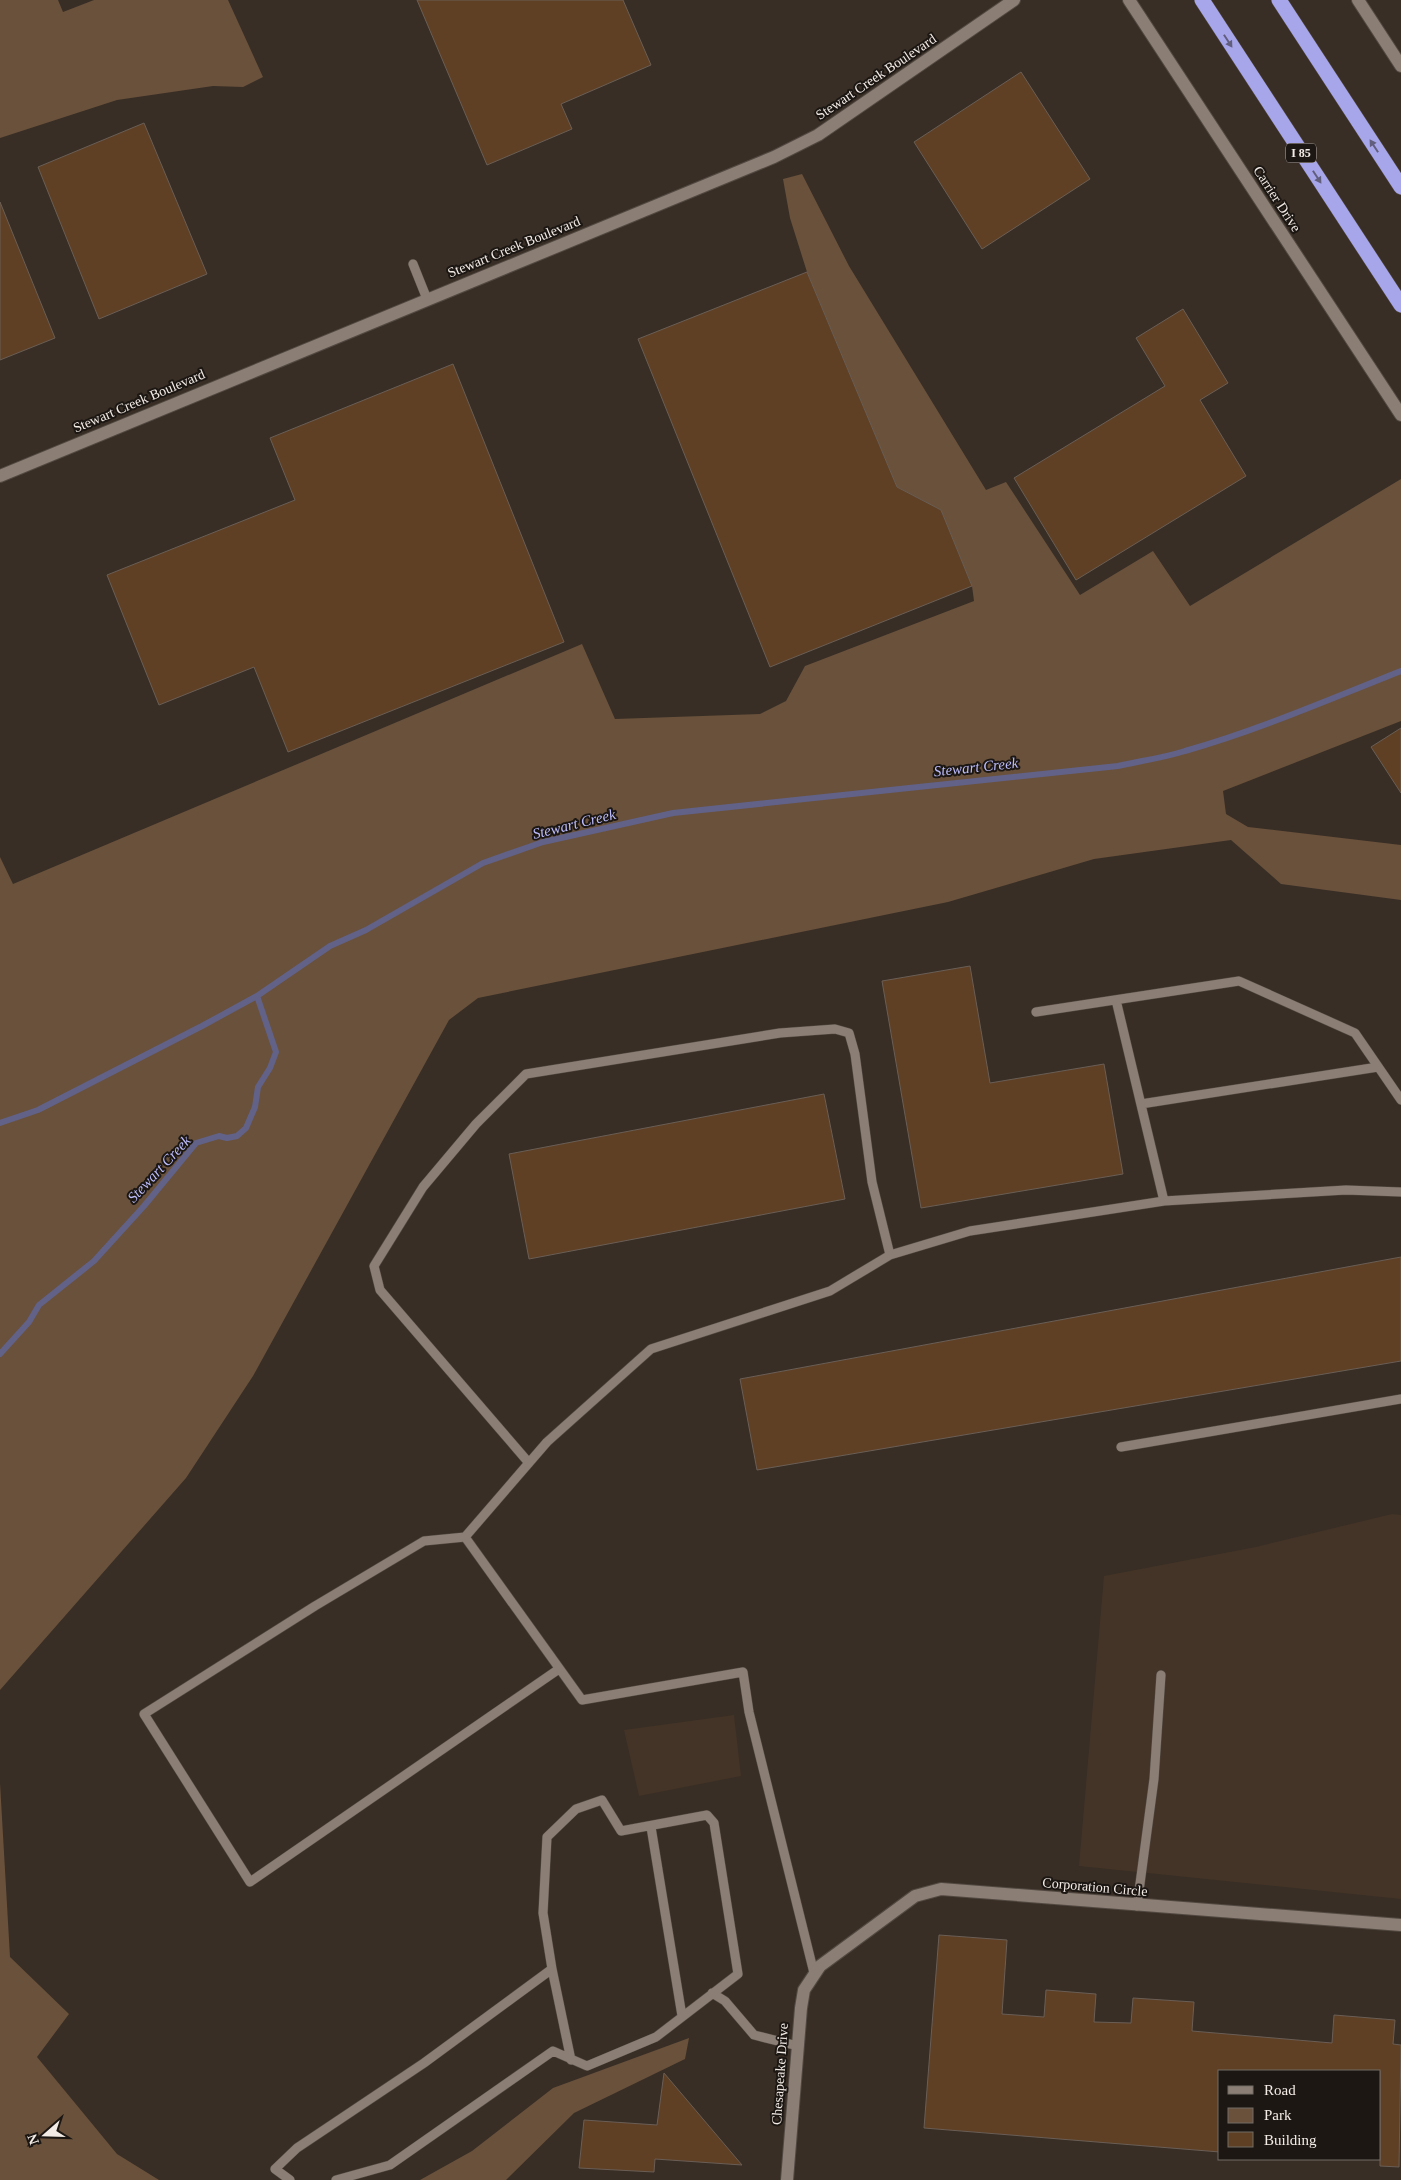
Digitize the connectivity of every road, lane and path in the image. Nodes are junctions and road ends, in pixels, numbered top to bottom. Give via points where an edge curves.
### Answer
1 (1014, 0) edge
2 (1129, 0) edge
3 (1202, 0) edge
4 (1279, 0) edge
5 (1358, 0) edge
6 (1401, 66) edge
7 (1401, 187) edge
8 (413, 264) dead end
9 (427, 299) junction
10 (1401, 305) edge
11 (1401, 415) edge
12 (0, 476) edge
13 (1116, 1000) junction
14 (1036, 1012) dead end
15 (1378, 1067) junction
16 (1401, 1100) edge
17 (1140, 1104) junction
18 (1401, 1192) edge
19 (1164, 1201) junction
20 (890, 1255) junction
21 (1401, 1399) edge
22 (1121, 1448) dead end
23 (529, 1463) junction
24 (464, 1537) junction
25 (559, 1669) junction
26 (1161, 1675) dead end
27 (651, 1827) junction
28 (1137, 1906) junction
29 (1401, 1925) edge
30 (552, 1969) junction
31 (814, 1974) junction
32 (712, 1993) junction
33 (682, 2016) junction
34 (798, 2046) junction
35 (571, 2060) junction
36 (290, 2180) edge
37 (336, 2180) edge
38 (787, 2180) edge

1 - 9 street, Stewart Creek Boulevard via 818,135 774,157
2 - 11 street, Carrier Drive
3 -> 10 highway, I 85
7 -> 4 highway
5 - 6 street
8 - 9 lane
9 - 12 street, Stewart Creek Boulevard
13 - 14 lane
13 - 15 lane via 1239,981 1355,1033
13 - 17 lane
15 - 16 lane
15 - 17 lane
17 - 19 lane
18 - 19 lane via 1346,1190
19 - 20 lane via 970,1231
20 - 23 lane via 830,1291 651,1349
20 - 23 lane via 872,1182 856,1054 850,1033 835,1029 780,1033 526,1074 476,1124 423,1187 374,1266 380,1290
21 - 22 lane
23 - 24 lane
24 - 25 lane
24 - 25 lane via 424,1541 144,1714 250,1882
25 - 31 lane via 582,1700 743,1672 749,1712
26 - 28 lane via 1154,1779
27 - 30 lane via 621,1832 602,1800 576,1810 547,1837 544,1912
27 - 32 lane via 706,1815 714,1823 738,1974
27 - 33 lane
28 - 29 street, Corporation Circle
28 - 31 street, Corporation Circle via 941,1889 923,1892
30 - 35 lane
30 - 36 lane via 424,2063 296,2148 275,2169
31 - 34 street, Chesapeake Drive via 804,1990
32 - 33 lane
32 - 34 lane via 724,2001 754,2035
33 - 35 lane via 656,2037 587,2066
34 - 38 street, Chesapeake Drive
35 - 37 lane via 553,2051 390,2165

